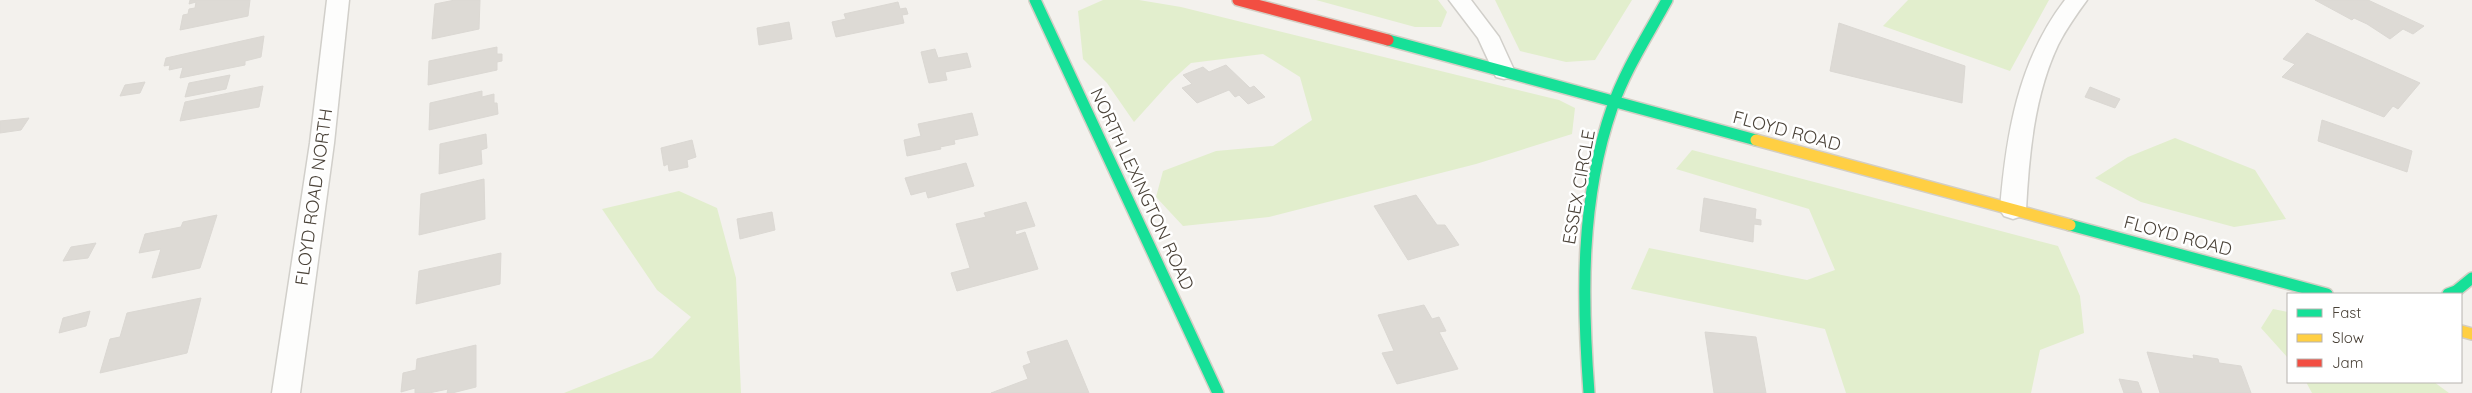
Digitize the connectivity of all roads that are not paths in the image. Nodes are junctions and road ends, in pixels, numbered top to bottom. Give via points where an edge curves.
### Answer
1 (338, 0) edge
2 (1035, 0) edge
3 (1238, 0) edge
4 (1460, 0) edge
5 (1667, 0) edge
6 (2076, 0) edge
7 (1504, 72) junction
8 (1615, 102) junction
9 (2013, 210) junction
10 (2472, 278) edge
11 (2323, 293) edge
12 (2451, 293) edge
13 (286, 393) edge
14 (1218, 393) edge
15 (1590, 393) edge

1 - 13 street, FLOYD ROAD NORTH via 322,143
2 - 14 street, NORTH LEXINGTON ROAD
3 - 7 street, FLOYD ROAD
4 - 7 street via 1488,37
5 - 8 street, ESSEX CIRCLE
6 - 9 street via 2054,31 2032,88 2016,159
7 - 8 street, FLOYD ROAD
8 - 9 street, FLOYD ROAD
8 - 15 street, ESSEX CIRCLE via 1596,173 1588,220 1583,318
9 - 11 street, FLOYD ROAD
10 - 12 street

